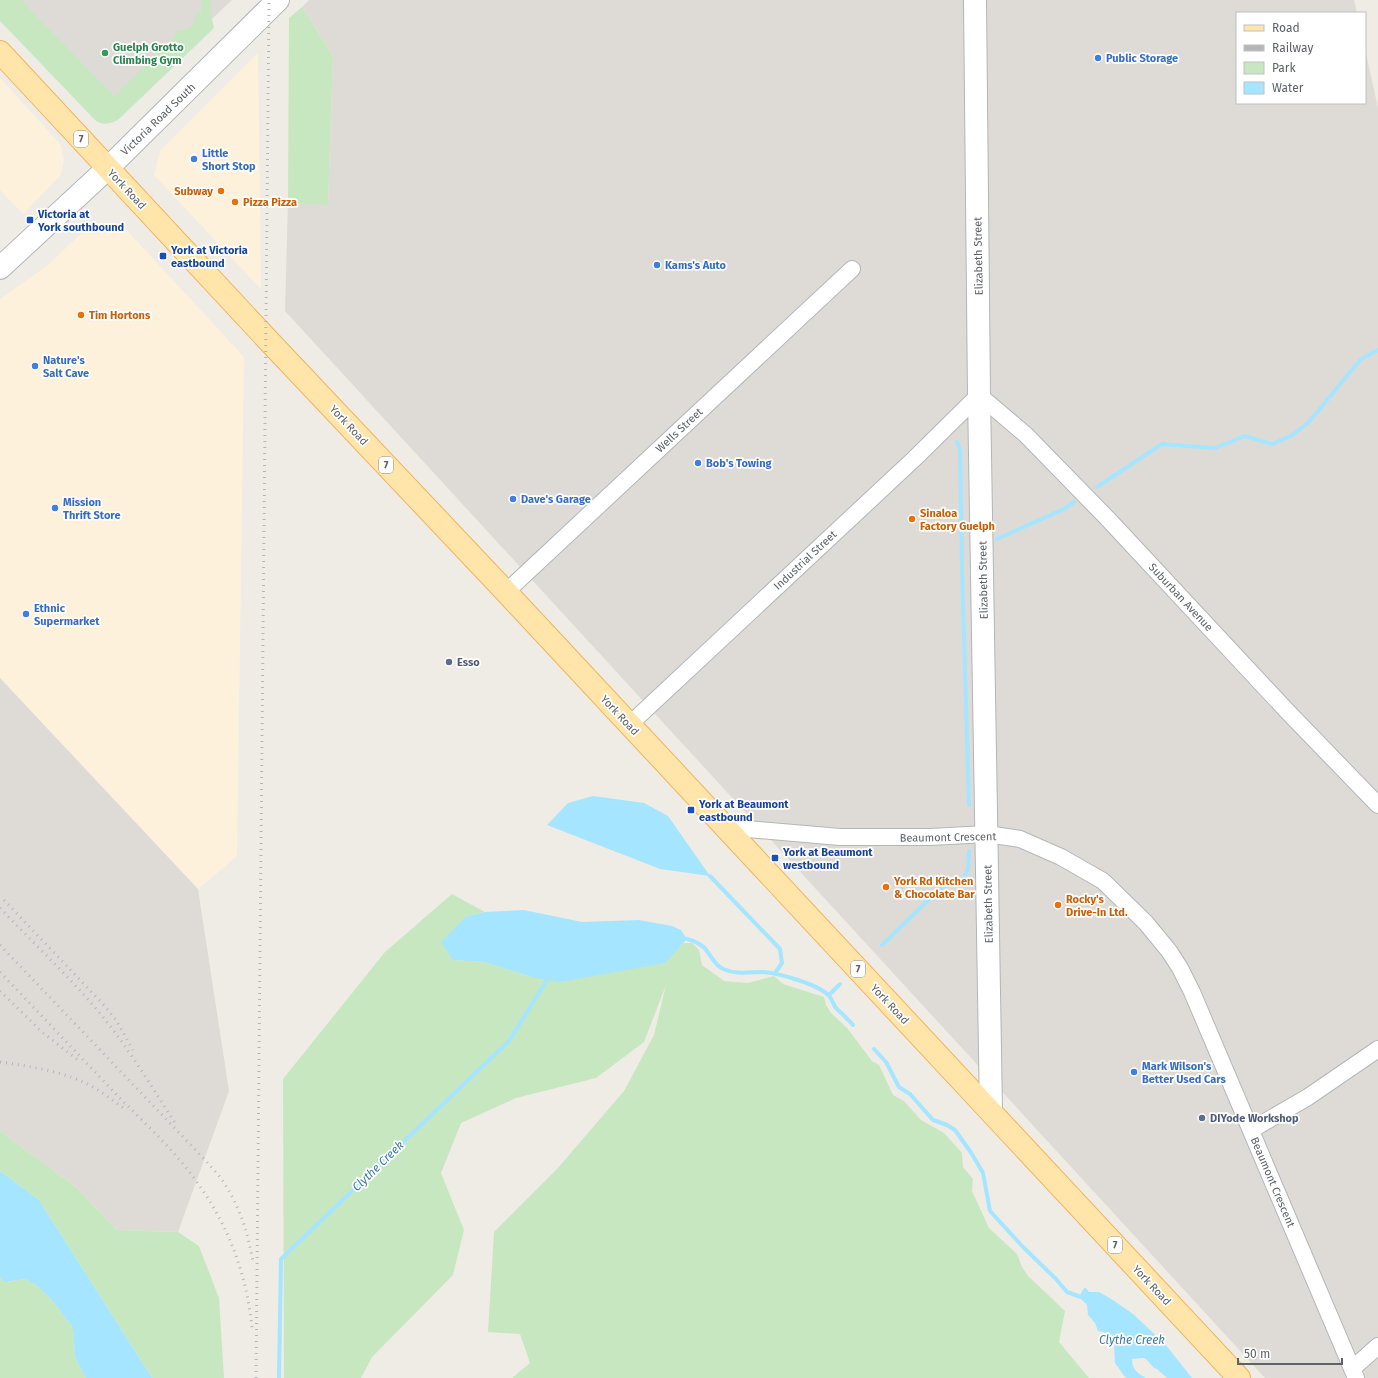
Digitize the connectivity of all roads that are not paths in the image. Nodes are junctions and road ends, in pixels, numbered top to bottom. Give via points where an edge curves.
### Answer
1 (278, 0) edge
2 (975, 0) edge
3 (0, 52) edge
4 (108, 168) junction
5 (0, 268) edge
6 (852, 269) dead end
7 (980, 395) junction
8 (506, 592) junction
9 (629, 725) junction
10 (1378, 805) edge
11 (724, 827) junction
12 (987, 834) junction
13 (1378, 1049) edge
14 (991, 1112) junction
15 (1251, 1130) junction
16 (1378, 1346) edge
17 (1354, 1374) edge
18 (1239, 1378) edge

1 - 4 street, Victoria Road South
2 - 7 street, Elizabeth Street
3 - 4 main road, York Road / 7
4 - 5 street, Victoria Road South
4 - 8 main road, York Road / 7
6 - 8 street, Wells Street
7 - 9 street, Industrial Street
7 - 10 street, Suburban Avenue via 1026,435 1108,519
7 - 12 street, Elizabeth Street
8 - 9 main road, York Road / 7
9 - 11 main road, York Road / 7
11 - 12 street, Beaumont Crescent via 840,837
11 - 14 main road, York Road / 7
12 - 14 street, Elizabeth Street
12 - 15 street, Beaumont Crescent via 1020,839 1061,857 1102,881 1146,923 1173,957 1192,992
13 - 15 street via 1308,1097
14 - 18 main road, York Road / 7
15 - 17 street, Beaumont Crescent
16 - 17 street

